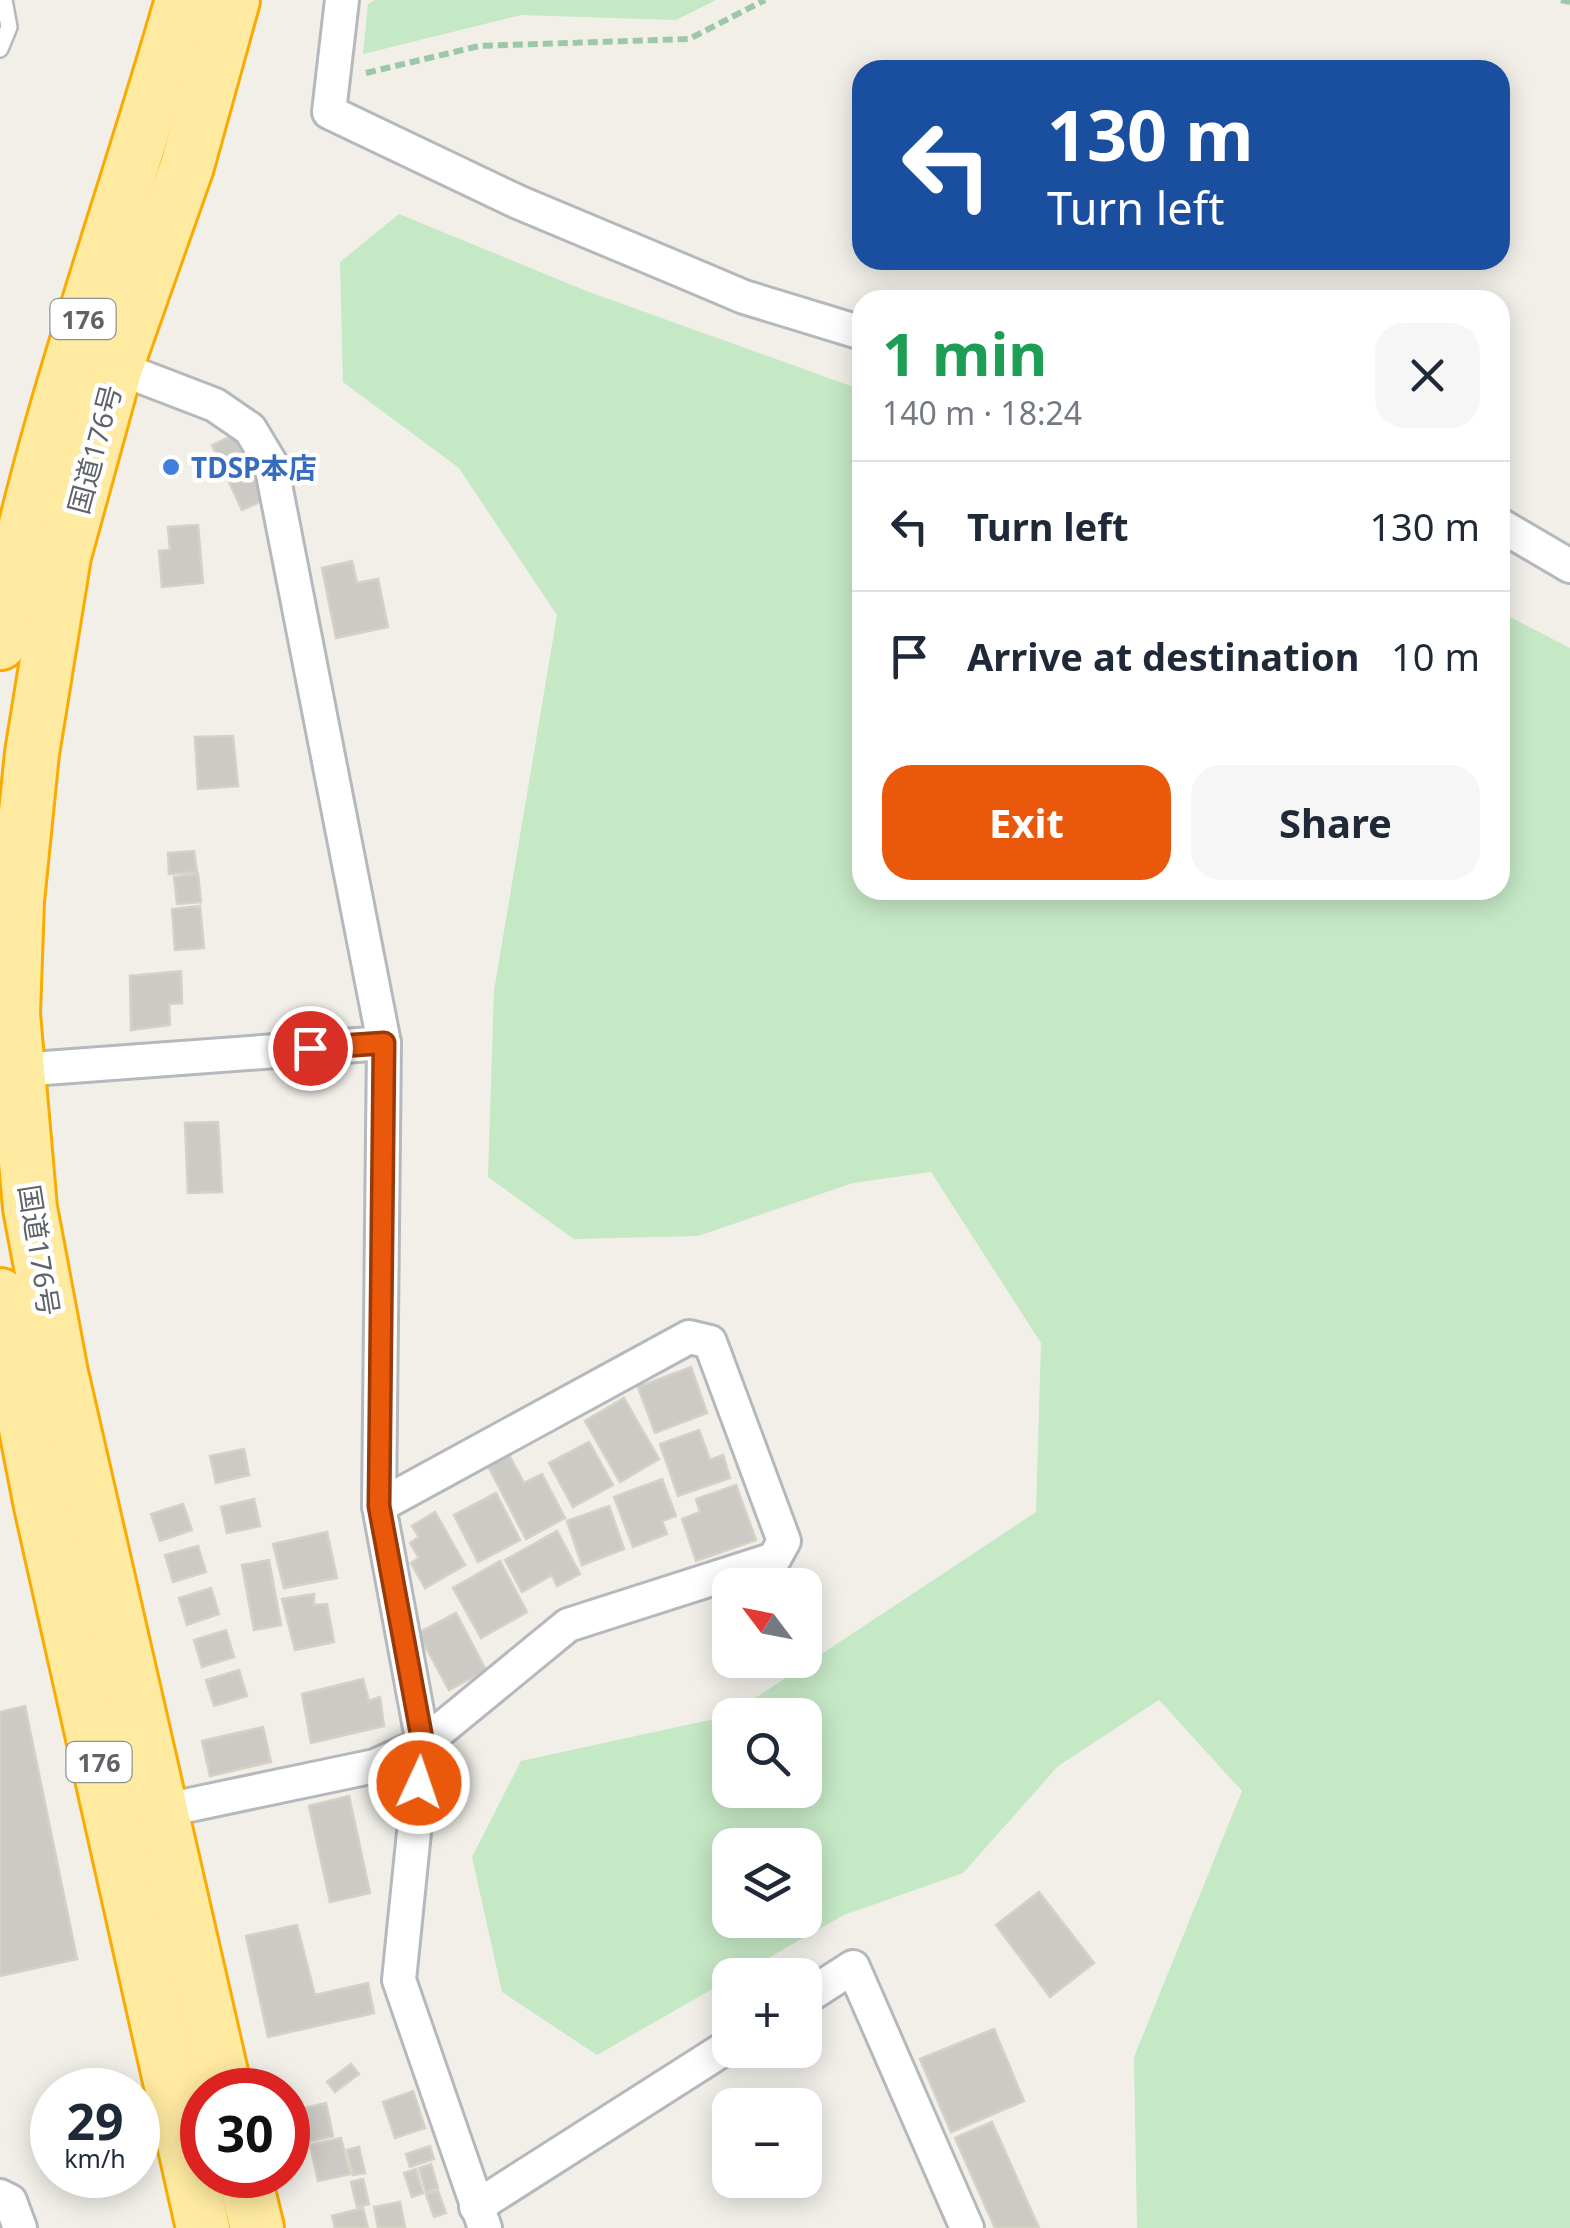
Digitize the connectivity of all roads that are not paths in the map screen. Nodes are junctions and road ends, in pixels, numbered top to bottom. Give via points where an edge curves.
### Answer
1 (4, 0) edge
2 (182, 0) edge
3 (233, 0) edge
4 (342, 0) edge
5 (0, 49) edge
6 (852, 330) edge
7 (116, 367) junction
8 (1510, 531) edge
9 (1570, 566) edge
10 (0, 643) edge
11 (384, 1043) junction
12 (18, 1070) junction
13 (0, 1295) edge
14 (379, 1506) junction
15 (423, 1744) junction
16 (161, 1810) junction
17 (822, 1987) edge
18 (712, 2057) edge
19 (220, 2068) edge
20 (0, 2196) edge
21 (249, 2198) edge
22 (480, 2217) edge
23 (20, 2228) edge
24 (203, 2228) edge
25 (256, 2228) edge
26 (967, 2228) edge

1 - 5 lane via 10,27
2 - 10 highway, 国道176号 / 176 via 24,524
3 - 7 highway, 国道176号 / 176 via 187,166
4 - 6 street via 329,112 518,202 730,291
7 - 11 street via 216,405 250,429 271,464
7 - 12 highway, 国道176号 / 176 via 64,556 32,753 17,902
8 - 9 street
11 - 12 street
11 - 14 street
12 - 16 highway, 国道176号 / 176 via 30,1208 61,1373
13 - 24 highway, 国道176号 / 176 via 40,1506
14 - 15 street
14 - 15 street via 688,1336 710,1342 784,1541 774,1559 568,1625
15 - 16 street via 375,1766
15 - 22 street via 399,1980
16 - 19 highway, 国道176号 / 176
17 - 26 street via 854,1967
18 - 22 street
20 - 23 street via 10,2201
21 - 25 highway

